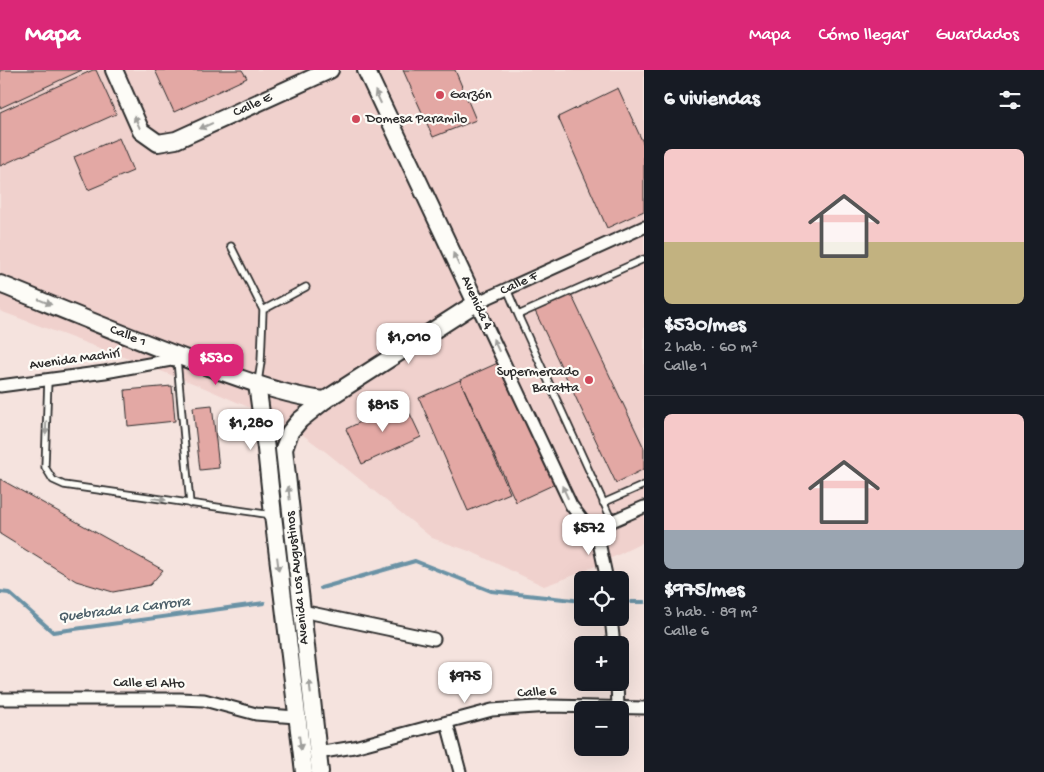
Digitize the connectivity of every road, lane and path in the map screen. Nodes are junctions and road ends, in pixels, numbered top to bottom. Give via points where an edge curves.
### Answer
1 (114, 70) edge
2 (330, 70) edge
3 (366, 70) edge
4 (644, 227) edge
5 (231, 246) dead end
6 (644, 259) edge
7 (0, 284) edge
8 (306, 287) dead end
9 (507, 289) junction
10 (476, 303) junction
11 (263, 310) junction
12 (518, 315) junction
13 (180, 359) junction
14 (48, 379) junction
15 (258, 384) junction
16 (0, 386) edge
17 (324, 400) junction
18 (644, 485) edge
19 (603, 503) junction
20 (190, 504) junction
21 (644, 508) edge
22 (272, 515) junction
23 (612, 521) junction
24 (596, 528) junction
25 (605, 571) edge
26 (302, 611) junction
27 (434, 639) dead end
28 (0, 700) edge
29 (574, 707) edge
30 (629, 708) edge
31 (644, 708) edge
32 (296, 717) junction
33 (447, 723) junction
34 (317, 753) junction
35 (304, 772) edge
36 (320, 772) edge
37 (460, 772) edge

2 -> 1 main road, Calle E via 176,140 158,143 141,131
10 -> 3 main road, Avenida 4
4 - 9 street, Calle F
5 - 11 lane
6 - 12 lane
7 -> 13 main road, Calle 1
8 - 11 lane
9 - 10 street, Calle F
9 - 12 lane
10 - 17 main road, Calle F
24 -> 10 street, Avenida 4 via 583,521 571,505
11 - 15 lane
12 - 19 lane
13 - 14 street, Avenida Machirí
13 - 15 main road, Calle 1
13 - 20 lane
14 - 16 street, Avenida Machirí
14 -> 20 lane via 45,467 52,480 64,485
15 - 17 main road, Calle 1
15 - 22 main road, Avenida Los Augustinos
26 -> 17 main road, Avenida Los Augustinos via 284,449 290,432
18 - 19 lane
19 - 23 lane
20 - 22 lane
21 - 23 street
22 -> 32 main road, Avenida Los Augustinos
23 - 24 street
24 - 25 street
26 - 27 street
34 -> 26 main road, Avenida Los Augustinos
28 - 32 street, Calle El Alto via 204,700 256,714
29 - 33 street, Calle 6 via 492,710
30 - 31 street, Calle 6
32 -> 35 main road, Avenida Los Augustinos
33 - 34 street, Calle 6
33 - 37 street
34 - 36 main road, Avenida Los Augustinos

